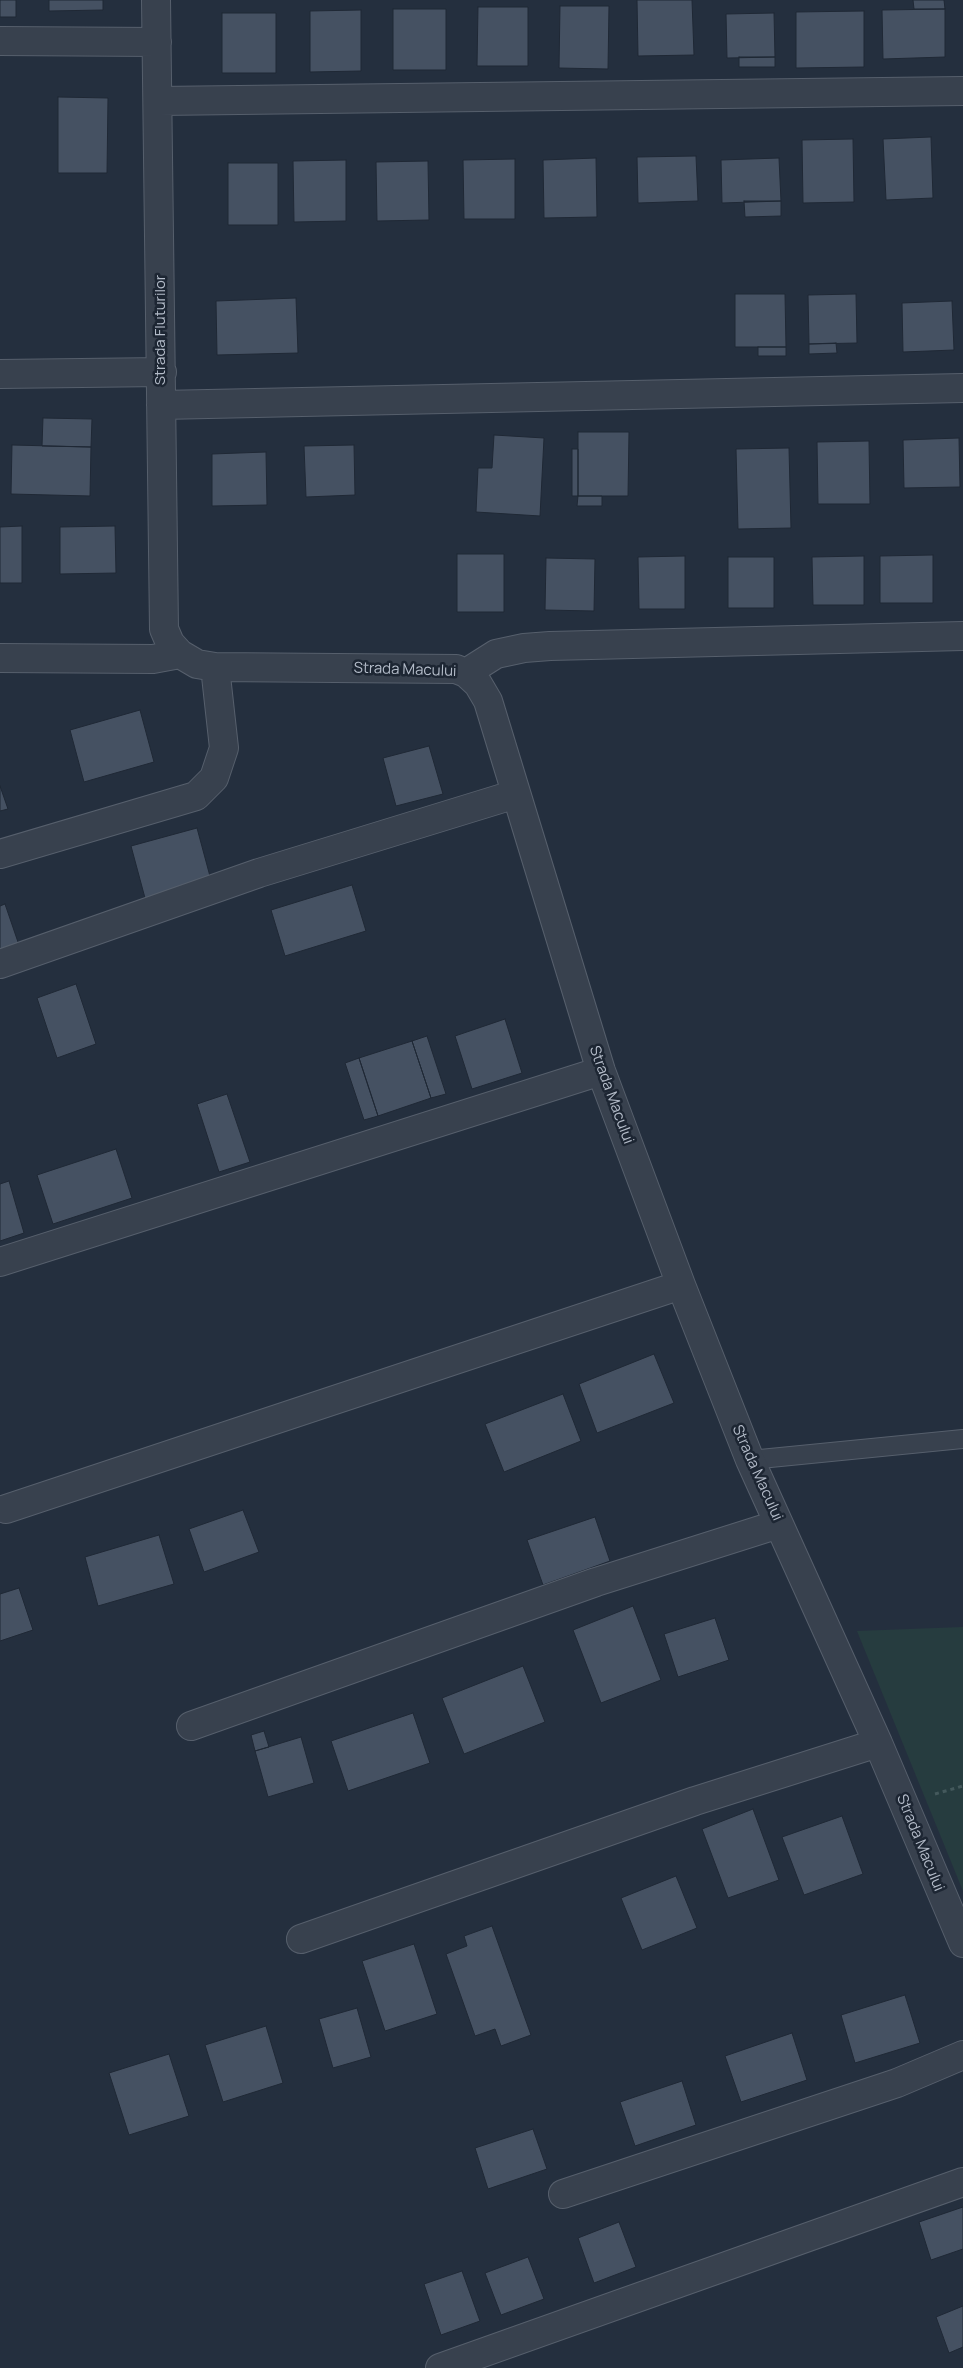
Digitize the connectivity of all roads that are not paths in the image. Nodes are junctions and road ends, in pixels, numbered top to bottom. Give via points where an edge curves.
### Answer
1 (156, 0) edge
2 (0, 41) edge
3 (157, 42) junction
4 (963, 91) edge
5 (159, 101) junction
6 (162, 372) junction
7 (0, 374) edge
8 (963, 388) edge
9 (161, 405) junction
10 (963, 636) edge
11 (180, 654) junction
12 (0, 658) edge
13 (215, 668) junction
14 (466, 673) junction
15 (516, 794) junction
16 (0, 854) edge
17 (0, 964) edge
18 (601, 1071) junction
19 (0, 1262) edge
20 (681, 1285) junction
21 (963, 1439) edge
22 (750, 1460) junction
23 (6, 1509) dead end
24 (779, 1524) junction
25 (191, 1726) dead end
26 (878, 1742) junction
27 (301, 1939) dead end
28 (963, 1943) edge
29 (963, 2055) edge
30 (963, 2182) edge
31 (563, 2194) dead end
32 (440, 2368) edge

1 - 3 street, Strada Fluturilor
2 - 3 street
3 - 5 street, Strada Fluturilor
4 - 5 street
5 - 6 street, Strada Fluturilor
6 - 7 street
6 - 9 street, Strada Fluturilor
8 - 9 street
9 - 11 street, Strada Fluturilor via 164,629 170,644
10 - 14 street via 550,646 496,654
11 - 12 street via 153,659
11 - 13 street, Strada Macului via 197,664
13 - 14 street, Strada Macului via 456,669
13 - 16 street via 224,748 214,778 196,796
14 - 15 street, Strada Macului via 478,684 488,701
15 - 17 street via 259,873
15 - 18 street, Strada Macului
18 - 19 street
18 - 20 street, Strada Macului
20 - 22 street, Strada Macului
20 - 23 street
21 - 22 lane
22 - 24 street, Strada Macului
24 - 25 street via 596,1582
24 - 26 street, Strada Macului
26 - 27 street via 695,1801
26 - 28 street, Strada Macului
29 - 31 street via 897,2084
30 - 32 street

